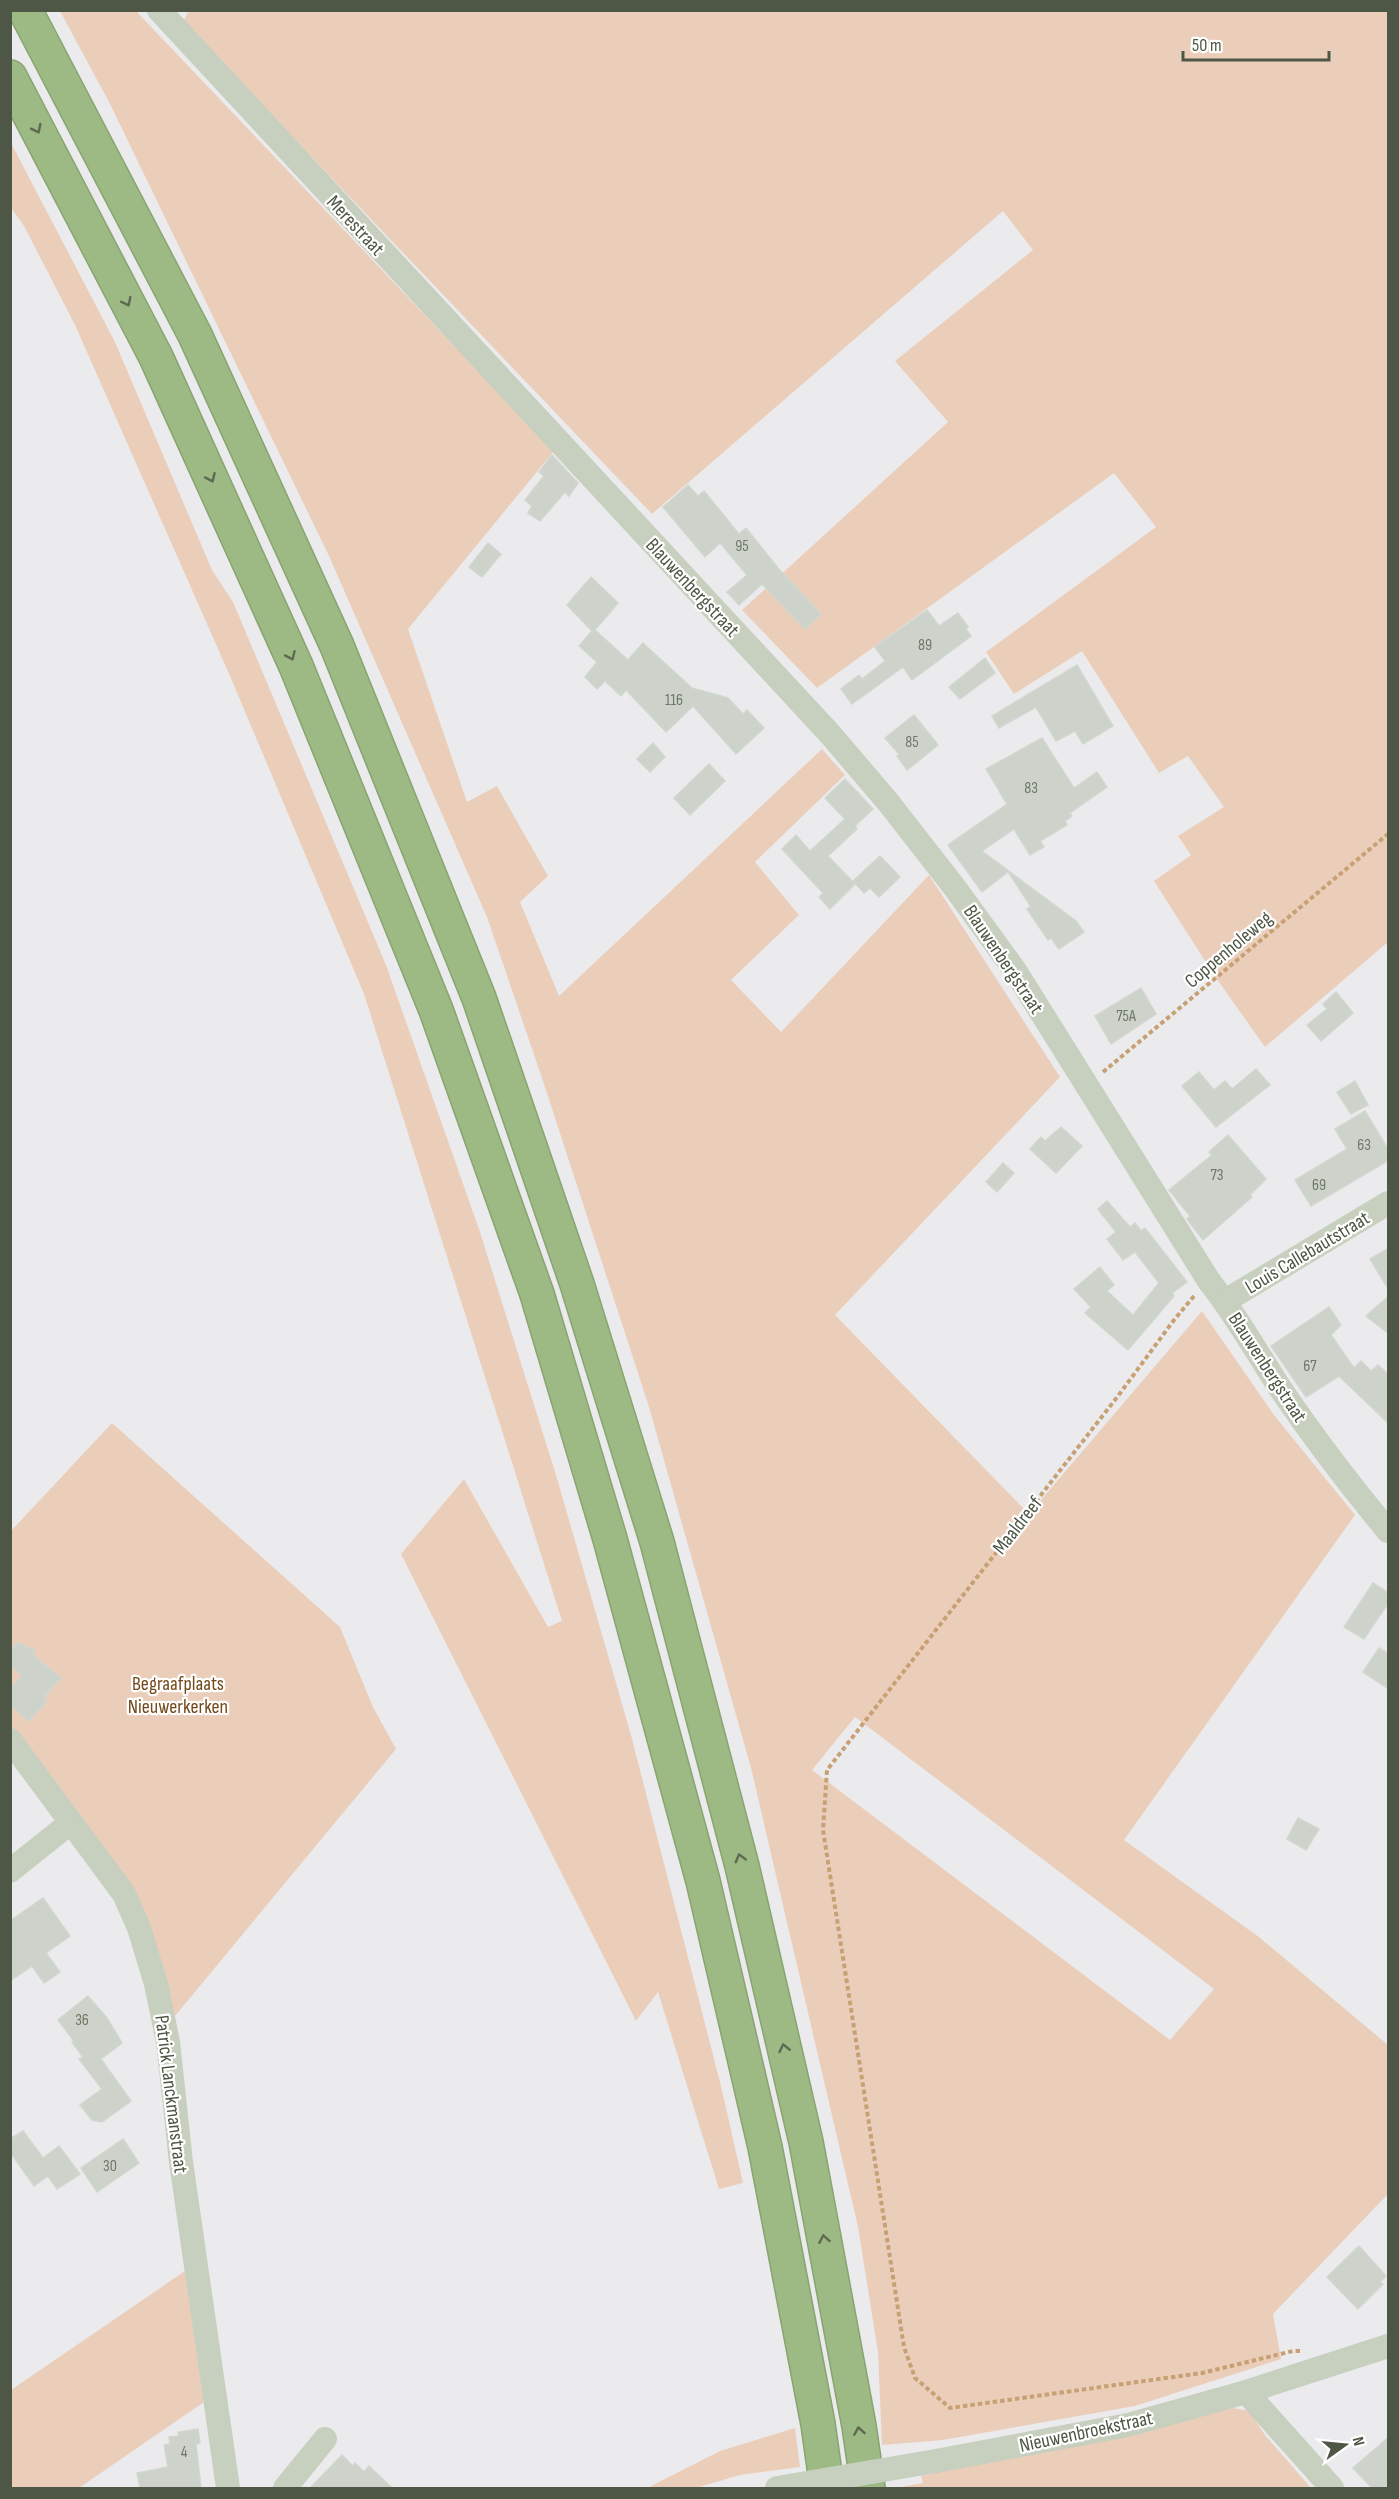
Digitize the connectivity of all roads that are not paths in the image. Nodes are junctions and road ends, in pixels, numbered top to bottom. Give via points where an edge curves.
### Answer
1 (25, 10) edge
2 (159, 10) edge
3 (10, 77) edge
4 (554, 439) joint
5 (1389, 1203) edge
6 (1225, 1301) junction
7 (1389, 1531) edge
8 (10, 1740) edge
9 (70, 1823) junction
10 (10, 1871) edge
11 (1389, 2346) edge
12 (1246, 2392) junction
13 (325, 2439) dead end
14 (228, 2488) edge
15 (285, 2488) edge
16 (777, 2488) edge
17 (827, 2488) edge
18 (868, 2488) edge
19 (1332, 2488) edge

18 -> 1 highway via 806,2142 742,1866 657,1542 577,1284 478,998 337,646 195,335
2 - 4 street, Merestraat
3 -> 17 highway via 156,357 296,666 436,1010 537,1294 610,1539 703,1881 765,2147
4 - 6 street, Blauwenbergstraat via 830,734 955,888 1016,972
5 - 6 street, Louis Callebautstraat
6 - 7 street, Blauwenbergstraat via 1316,1442
8 - 9 street, Patrick Lanckmanstraat
9 - 10 street
9 - 14 street, Patrick Lanckmanstraat via 124,1894 156,1984 168,2042 181,2162
11 - 12 street, Nieuwenbroekstraat
12 - 16 street, Nieuwenbroekstraat, bridge via 1128,2425
12 - 19 street
13 - 15 street

